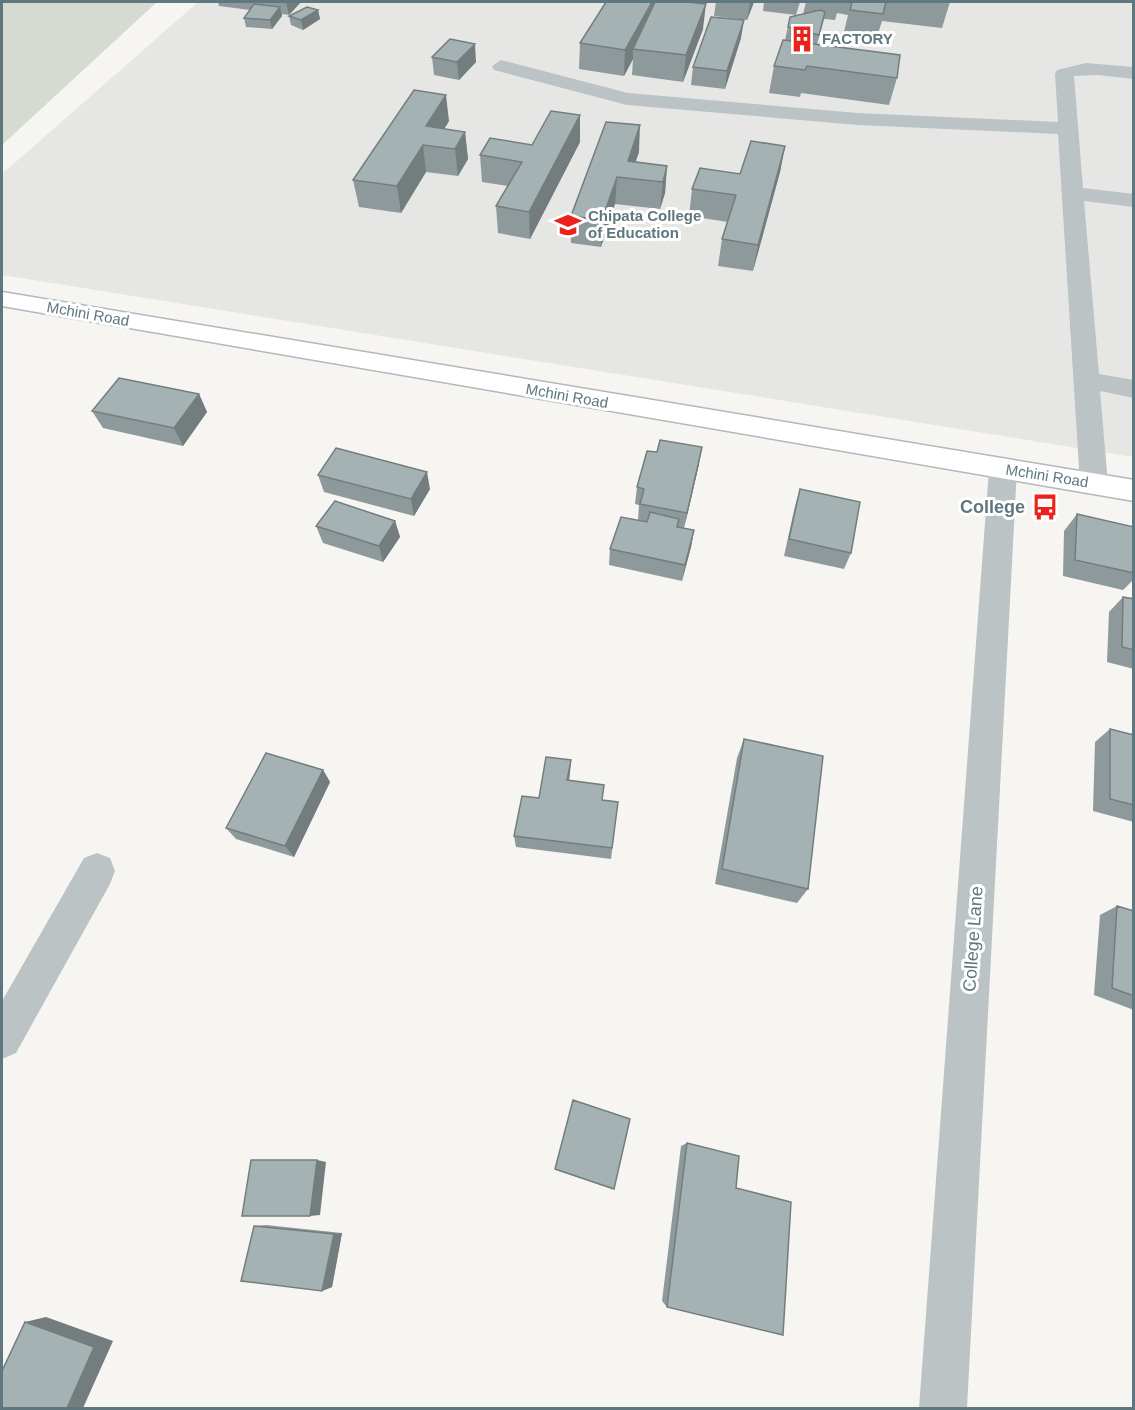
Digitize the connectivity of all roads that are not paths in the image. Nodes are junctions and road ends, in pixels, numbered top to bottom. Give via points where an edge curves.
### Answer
1 (501, 66) dead end
2 (1134, 73) edge
3 (1068, 128) junction
4 (1072, 193) junction
5 (1134, 201) edge
6 (2, 298) edge
7 (1087, 380) junction
8 (1134, 389) edge
9 (1003, 469) junction
10 (1094, 484) junction
11 (1134, 491) edge
12 (97, 871) dead end
13 (2, 1039) edge
14 (943, 1408) edge

1 - 3 street via 627,99 858,119
2 - 3 street via 1068,69 1064,74
3 - 4 street
4 - 5 street
4 - 7 street
6 - 9 street, Mchini Road
7 - 8 street
7 - 10 street
9 - 10 street, Mchini Road
9 - 14 street, College Lane
10 - 11 street, Mchini Road
12 - 13 street

